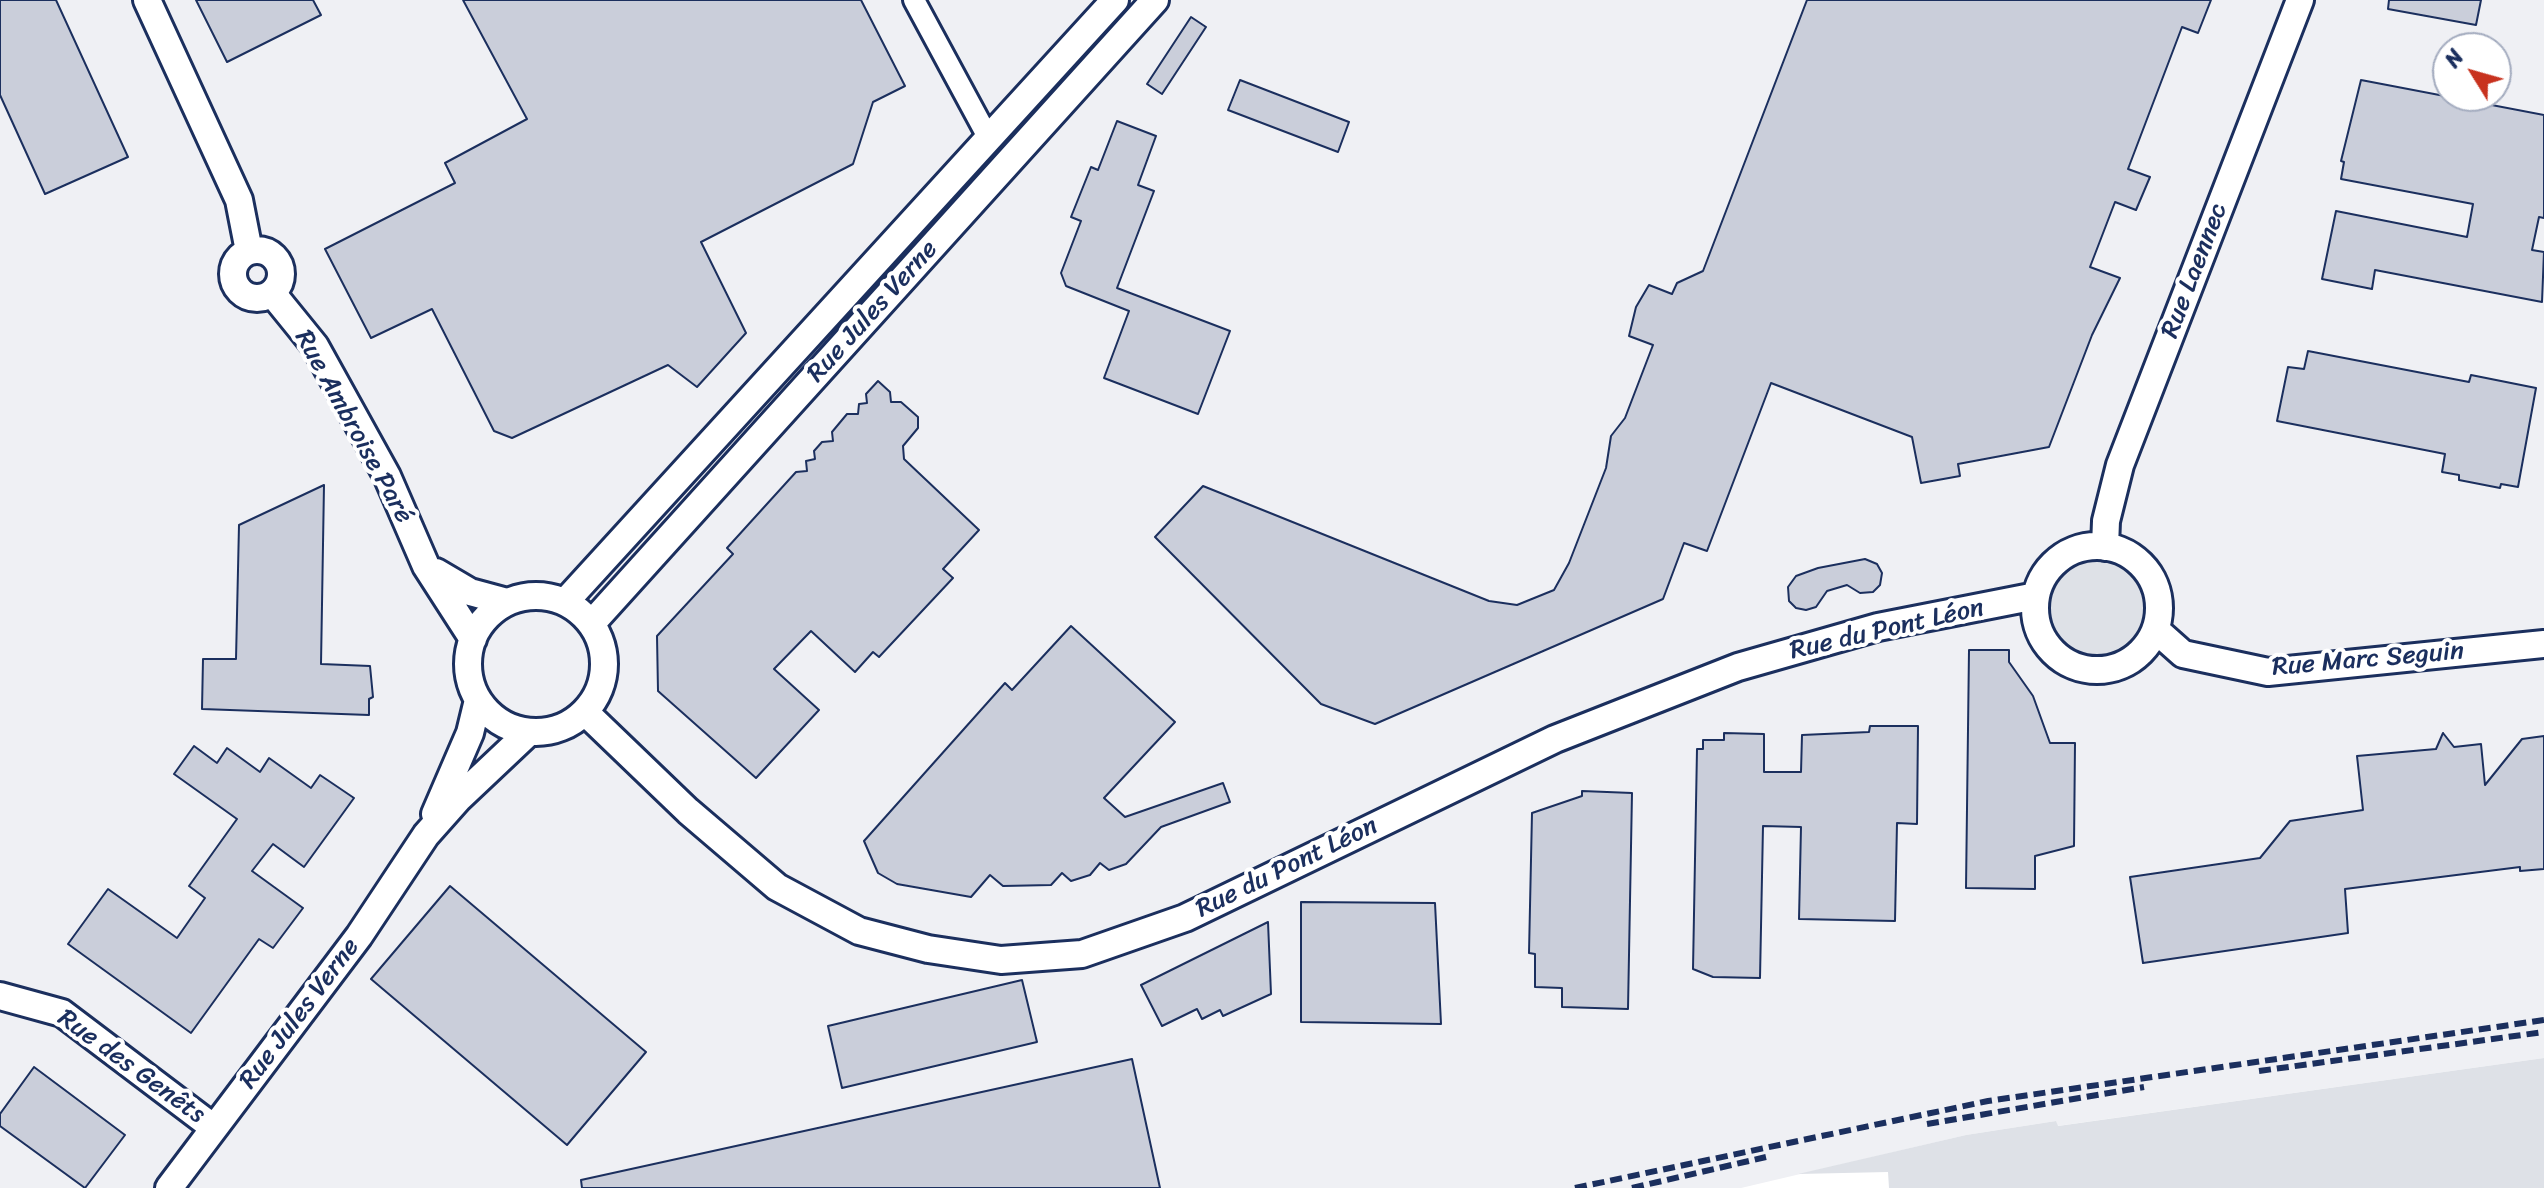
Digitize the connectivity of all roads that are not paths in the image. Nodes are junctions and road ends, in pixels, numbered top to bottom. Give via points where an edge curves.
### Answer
1 (147, 0) edge
2 (914, 0) edge
3 (1115, 0) edge
4 (1155, 0) edge
5 (2300, 0) edge
6 (989, 139) junction
7 (249, 251) junction
8 (272, 293) junction
9 (2105, 547) junction
10 (426, 566) junction
11 (2036, 596) junction
12 (566, 601) junction
13 (507, 602) junction
14 (592, 623) junction
15 (2156, 630) junction
16 (473, 639) junction
17 (2544, 644) edge
18 (478, 700) junction
19 (585, 712) junction
20 (529, 732) junction
21 (426, 835) junction
22 (0, 996) edge
23 (214, 1128) junction
24 (169, 1188) edge

1 - 7 street via 239,200
2 - 6 street
3 - 6 street, Rue Jules Verne
4 - 14 street, Rue Jules Verne
5 - 9 street, Rue Laennec via 2120,465
6 - 12 street, Rue Jules Verne
7 - 8 street via 266,251 279,262 281,279
7 - 8 street via 234,266 237,288 256,298
8 - 10 street, Rue Ambroise Paré via 315,346 387,476
9 - 11 street via 2087,547 2054,563
9 - 15 street via 2139,562 2151,576 2159,602
10 - 13 street via 470,592
10 - 16 street, Rue Ambroise Paré
11 - 15 street via 2035,616 2053,653 2090,671 2130,662
11 - 19 street, Rue du Pont Léon via 1878,627 1738,667 1555,739 1185,918 1082,954 1001,960 859,931 777,887
12 - 13 street via 528,596
12 - 14 street
13 - 16 street via 481,624
14 - 19 street via 605,666 603,683
15 - 17 street, Rue Marc Seguin via 2183,654 2268,672
16 - 18 street via 469,680
18 - 20 street via 491,716
18 - 21 street, Rue Jules Verne via 470,733
19 - 20 street via 550,731
20 - 21 street, Rue Jules Verne
21 - 23 street, Rue Jules Verne via 359,936
22 - 23 street, Rue des Genêts via 62,1013
23 - 24 street, Rue Jules Verne

